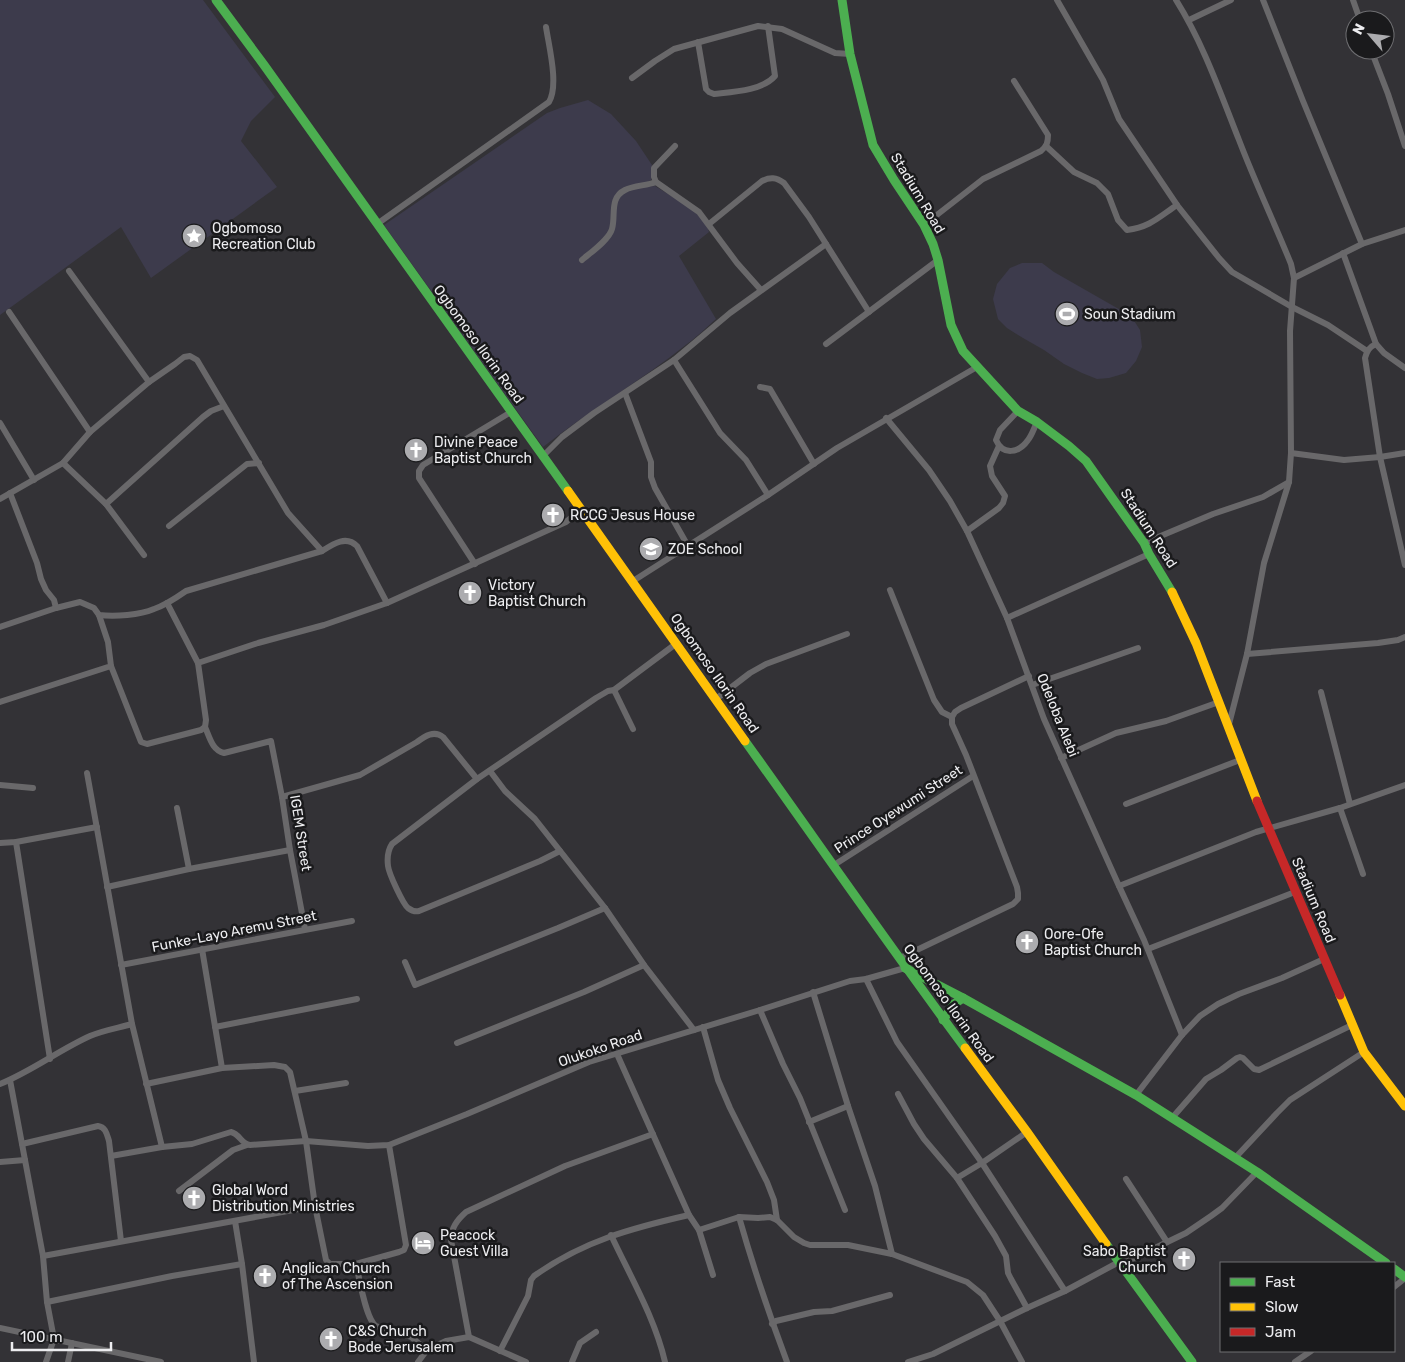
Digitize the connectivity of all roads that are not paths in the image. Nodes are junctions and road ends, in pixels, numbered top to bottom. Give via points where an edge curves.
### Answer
1 (216, 0) edge
2 (842, 0) edge
3 (1057, 0) edge
4 (1176, 0) edge
5 (1231, 0) edge
6 (1264, 0) edge
7 (1189, 20) junction
8 (768, 26) junction
9 (546, 27) dead end
10 (698, 42) junction
11 (850, 54) junction
12 (1375, 60) edge
13 (632, 78) dead end
14 (1014, 81) dead end
15 (675, 146) dead end
16 (1046, 146) junction
17 (1405, 146) edge
18 (656, 182) junction
19 (1178, 205) junction
20 (377, 224) junction
21 (709, 224) junction
22 (924, 225) junction
23 (1405, 230) edge
24 (826, 244) junction
25 (1362, 244) junction
26 (1343, 253) junction
27 (582, 260) dead end
28 (938, 260) junction
29 (69, 271) dead end
30 (1294, 278) junction
31 (761, 290) junction
32 (1292, 307) junction
33 (9, 312) dead end
34 (870, 312) junction
35 (826, 344) dead end
36 (1376, 344) junction
37 (1367, 352) junction
38 (674, 360) junction
39 (977, 367) junction
40 (1405, 368) edge
41 (149, 382) junction
42 (760, 386) dead end
43 (625, 393) junction
44 (224, 406) junction
45 (1018, 411) junction
46 (511, 412) junction
47 (886, 418) junction
48 (1038, 422) junction
49 (0, 423) edge
50 (90, 432) junction
51 (999, 446) junction
52 (1291, 453) junction
53 (1405, 453) edge
54 (543, 456) junction
55 (1380, 458) junction
56 (63, 463) junction
57 (258, 463) junction
58 (814, 464) junction
59 (34, 480) junction
60 (1289, 482) junction
61 (10, 494) junction
62 (768, 495) junction
63 (0, 499) edge
64 (106, 504) junction
65 (581, 509) junction
66 (169, 526) dead end
67 (967, 531) junction
68 (1144, 543) junction
69 (688, 546) junction
70 (322, 551) junction
71 (1149, 554) junction
72 (144, 555) dead end
73 (475, 564) junction
74 (1405, 565) edge
75 (633, 580) junction
76 (890, 590) dead end
77 (167, 603) junction
78 (387, 603) junction
79 (56, 608) junction
80 (99, 615) junction
81 (1007, 618) junction
82 (0, 627) edge
83 (847, 634) dead end
84 (1405, 637) edge
85 (677, 643) junction
86 (1138, 648) dead end
87 (1247, 654) junction
88 (198, 663) junction
89 (111, 666) junction
90 (1029, 676) junction
91 (1032, 685) junction
92 (614, 690) junction
93 (1321, 692) dead end
94 (716, 699) junction
95 (0, 702) edge
96 (1219, 702) junction
97 (952, 717) junction
98 (205, 727) junction
99 (633, 728) dead end
100 (1228, 729) junction
101 (1061, 758) junction
102 (1240, 760) junction
103 (490, 771) junction
104 (87, 773) dead end
105 (973, 776) junction
106 (477, 779) junction
107 (0, 785) edge
108 (33, 788) dead end
109 (1404, 788) edge
110 (282, 797) junction
111 (1126, 804) dead end
112 (1350, 804) junction
113 (177, 808) dead end
114 (1340, 808) junction
115 (97, 828) junction
116 (1269, 830) junction
117 (16, 842) junction
118 (0, 843) edge
119 (290, 850) junction
120 (560, 851) junction
121 (834, 864) junction
122 (189, 869) junction
123 (1362, 874) dead end
124 (1119, 886) junction
125 (107, 887) junction
126 (1296, 892) junction
127 (605, 908) junction
128 (352, 921) dead end
129 (306, 929) junction
130 (202, 949) junction
131 (1148, 949) junction
132 (900, 958) junction
133 (1324, 959) junction
134 (405, 962) dead end
135 (122, 965) junction
136 (644, 966) junction
137 (905, 968) junction
138 (866, 979) junction
139 (813, 992) junction
140 (963, 998) junction
141 (358, 999) dead end
142 (760, 1010) junction
143 (943, 1020) junction
144 (132, 1024) junction
145 (1352, 1025) junction
146 (215, 1027) junction
147 (703, 1027) junction
148 (694, 1030) junction
149 (1182, 1035) junction
150 (456, 1043) dead end
151 (1364, 1052) junction
152 (617, 1054) junction
153 (50, 1059) junction
154 (222, 1068) junction
155 (10, 1080) junction
156 (346, 1083) dead end
157 (0, 1084) edge
158 (146, 1084) junction
159 (295, 1091) junction
160 (898, 1094) dead end
161 (1136, 1095) junction
162 (848, 1106) junction
163 (1405, 1106) edge
164 (1172, 1118) junction
165 (809, 1122) junction
166 (1027, 1132) junction
167 (652, 1134) junction
168 (306, 1141) junction
169 (22, 1144) junction
170 (247, 1145) junction
171 (389, 1145) junction
172 (162, 1147) junction
173 (111, 1156) junction
174 (1235, 1158) junction
175 (25, 1160) junction
176 (0, 1162) edge
177 (982, 1163) junction
178 (1257, 1172) junction
179 (957, 1178) junction
180 (1126, 1179) dead end
181 (179, 1191) dead end
182 (316, 1206) junction
183 (844, 1210) dead end
184 (689, 1214) junction
185 (739, 1217) junction
186 (777, 1220) junction
187 (235, 1221) junction
188 (698, 1230) junction
189 (611, 1235) junction
190 (121, 1241) junction
191 (1167, 1242) junction
192 (892, 1254) junction
193 (43, 1256) junction
194 (1119, 1262) junction
195 (1385, 1262) edge
196 (242, 1264) junction
197 (356, 1264) junction
198 (713, 1275) dead end
199 (1405, 1277) edge
200 (1395, 1286) edge
201 (1065, 1291) junction
202 (890, 1295) dead end
203 (47, 1302) junction
204 (1026, 1308) junction
205 (1000, 1321) junction
206 (772, 1324) junction
207 (0, 1328) edge
208 (596, 1332) dead end
209 (469, 1338) junction
210 (54, 1339) junction
211 (72, 1343) junction
212 (427, 1350) junction
213 (500, 1351) junction
214 (1310, 1352) edge
215 (932, 1354) junction
216 (46, 1362) edge
217 (68, 1362) edge
218 (160, 1362) edge
219 (254, 1362) edge
220 (418, 1362) edge
221 (526, 1362) edge
222 (572, 1362) edge
223 (665, 1362) edge
224 (787, 1362) edge
225 (908, 1362) edge
226 (927, 1362) edge
227 (1022, 1362) edge
228 (1192, 1362) edge
229 (1295, 1362) edge

1 - 20 main road, Ogbomoso Ilorin Road
2 - 11 main road, Stadium Road
3 - 19 street via 1104,80 1119,119
4 - 7 street
5 - 7 street
6 - 25 street
7 - 30 street
8 - 10 street
8 - 10 street via 775,76 771,81 745,90 714,94 706,89
8 - 11 street via 782,29 834,53
9 - 20 street via 554,83 549,102
10 - 13 street via 674,49
11 - 22 main road, Stadium Road via 873,145
12 - 17 street
14 - 16 street via 1048,135
15 - 18 street via 654,168
16 - 19 street via 1074,172 1108,194 1118,220 1127,230 1154,222
16 - 22 street via 1042,151 983,179
18 - 21 street via 693,207
18 - 27 street via 625,189 618,195 613,208 612,230
19 - 32 street via 1232,272
20 - 46 main road, Ogbomoso Ilorin Road
21 - 24 street via 762,181 775,178 784,183
21 - 31 street
22 - 28 main road, Stadium Road
23 - 25 street
24 - 31 street
24 - 34 street
25 - 26 street
26 - 30 street
26 - 36 street
28 - 34 street
28 - 39 main road, Stadium Road via 951,325 964,352
29 - 41 street
30 - 32 street
31 - 38 street
32 - 37 street via 1328,325
32 - 52 street
33 - 50 street
34 - 35 street
36 - 37 street
36 - 40 street via 1384,354
37 - 55 street via 1365,358
38 - 43 street
38 - 62 street via 720,433 746,460
39 - 45 main road, Stadium Road
39 - 47 street
41 - 44 street via 190,356 196,360
41 - 50 street
42 - 58 street via 770,389
43 - 54 street via 594,413
43 - 69 street via 651,462 655,488
44 - 57 street
44 - 64 street via 202,417
45 - 48 main road, Stadium Road
45 - 51 street via 1000,430 996,440
46 - 54 main road, Ogbomoso Ilorin Road
46 - 73 street via 423,465 419,471 420,478
47 - 58 street
47 - 67 street, Odeloba Alebi via 929,470
48 - 51 street via 1027,442 1016,450 1007,451
48 - 68 main road, Stadium Road via 1086,461
49 - 59 street
50 - 56 street
51 - 67 street via 990,466 992,476 1005,496 1003,503
52 - 55 street via 1344,460
52 - 60 street
53 - 55 street
54 - 65 main road, Ogbomoso Ilorin Road
55 - 74 street
56 - 59 street
56 - 64 street
57 - 66 street via 247,464
57 - 70 street via 288,513
58 - 62 street
59 - 61 street
60 - 68 street via 1263,497
60 - 87 street via 1264,563
61 - 63 street
61 - 79 street via 41,579
62 - 69 street
64 - 72 street
65 - 73 street via 566,522
65 - 75 main road, Ogbomoso Ilorin Road
67 - 81 street, Odeloba Alebi
68 - 71 main road, Stadium Road
69 - 75 street
70 - 77 street via 186,591
70 - 78 street via 337,542 353,542
71 - 81 street
71 - 96 main road, Stadium Road via 1171,588
73 - 78 street
75 - 85 main road, Ogbomoso Ilorin Road
76 - 97 street via 934,700 942,712
77 - 80 street via 146,612
77 - 88 street
78 - 88 street
79 - 80 street via 80,602 94,608
79 - 82 street
80 - 89 street via 108,642
81 - 90 street, Odeloba Alebi
83 - 94 street via 761,667
84 - 87 street via 1378,643
85 - 92 street
85 - 94 main road, Ogbomoso Ilorin Road
86 - 91 street
87 - 100 street
88 - 98 street
89 - 95 street
89 - 98 street via 141,742 147,744
90 - 91 street, Odeloba Alebi
90 - 97 street via 961,708
91 - 101 street, Odeloba Alebi
92 - 99 street
92 - 103 street via 596,698
93 - 112 street
94 - 121 main road, Ogbomoso Ilorin Road
96 - 100 main road, Stadium Road
96 - 101 street via 1174,719 1116,734
97 - 105 street, Prince Oyewumi Street
98 - 110 street, IGEM Street via 214,746 224,753 271,742
100 - 102 main road, Stadium Road
101 - 124 street, Odeloba Alebi
102 - 111 street
102 - 116 main road, Stadium Road
103 - 106 street
103 - 120 street
104 - 115 street
105 - 121 street, Prince Oyewumi Street
105 - 132 street via 1017,887 1018,899
106 - 110 street via 443,737 434,733 360,775
106 - 120 street via 392,844 389,872 407,908 420,911
107 - 108 street
109 - 112 street
110 - 119 street, IGEM Street
112 - 114 street
113 - 122 street
114 - 116 street
114 - 123 street
115 - 117 street
115 - 125 street
116 - 124 street via 1256,832
116 - 126 main road, Stadium Road
117 - 118 street
117 - 153 street
119 - 122 street
119 - 129 street, IGEM Street
120 - 127 street
121 - 132 main road, Ogbomoso Ilorin Road
122 - 125 street
124 - 131 street, Odeloba Alebi
125 - 135 street
126 - 131 street
126 - 133 main road, Stadium Road
127 - 134 street via 415,985
127 - 136 street
128 - 129 street, Funke-Layo Aremu Street
129 - 130 street, Funke-Layo Aremu Street
130 - 135 street, Funke-Layo Aremu Street
130 - 146 street
131 - 149 street, Odeloba Alebi
132 - 137 main road, Ogbomoso Ilorin Road
133 - 145 main road, Stadium Road
133 - 149 street via 1218,1004 1200,1016
135 - 144 street
136 - 148 street
136 - 150 street
137 - 138 street, Olukoko Road
137 - 140 main road
137 - 143 main road, Ogbomoso Ilorin Road
138 - 139 street, Olukoko Road
138 - 177 street via 897,1042
139 - 142 street, Olukoko Road
139 - 162 street
140 - 143 main road via 954,1004
140 - 161 main road
141 - 146 street
142 - 147 street, Olukoko Road
142 - 165 street
143 - 166 main road, Ogbomoso Ilorin Road
144 - 153 street via 88,1037
144 - 158 street
145 - 151 main road, Stadium Road
145 - 164 street via 1260,1070 1254,1070 1243,1058 1237,1058 1206,1079
146 - 154 street
147 - 148 street, Olukoko Road
147 - 186 street via 718,1080 768,1182
148 - 152 street, Olukoko Road
149 - 161 street
151 - 163 main road, Stadium Road
151 - 174 street via 1290,1100
152 - 167 street
152 - 171 street, Olukoko Road via 589,1062
153 - 155 street
154 - 158 street
154 - 159 street via 285,1067 290,1072
155 - 157 street
155 - 169 street
156 - 159 street
158 - 172 street
159 - 168 street
160 - 179 street via 924,1139
161 - 164 main road
162 - 165 street
162 - 192 street via 875,1186
164 - 174 main road
165 - 183 street
166 - 177 street
166 - 194 main road, Ogbomoso Ilorin Road
167 - 184 street
167 - 209 street via 565,1166 459,1218 451,1240
168 - 170 street, Olukoko Road
168 - 171 street, Olukoko Road
168 - 182 street
169 - 173 street via 98,1126 105,1130
169 - 175 street
170 - 172 street via 231,1132 192,1144
170 - 181 street via 232,1150
171 - 197 street via 406,1245 403,1251
172 - 173 street
173 - 190 street
174 - 178 main road
175 - 176 street
175 - 193 street
177 - 179 street
177 - 201 street
178 - 191 street via 1222,1208
178 - 195 main road
179 - 204 street via 1006,1256 1008,1273
180 - 191 street
182 - 187 street
182 - 197 street via 326,1260 330,1264
184 - 188 street
184 - 189 street
185 - 186 street
185 - 188 street
185 - 206 street
186 - 192 street via 804,1243
187 - 190 street
187 - 196 street
188 - 198 street
189 - 213 street via 588,1244 534,1276 528,1296
189 - 223 street via 653,1325
190 - 193 street
191 - 194 street via 1128,1261
192 - 205 street via 967,1282 983,1295
193 - 203 street
194 - 201 street
194 - 228 main road, Ogbomoso Ilorin Road
196 - 203 street
196 - 219 street
197 - 212 street via 372,1324 410,1337
199 - 200 street
201 - 204 street
202 - 206 street
203 - 210 street
204 - 205 street
205 - 215 street
205 - 227 street
206 - 224 street
207 - 210 street
208 - 222 street via 580,1343
209 - 212 street via 446,1341
209 - 213 street
210 - 211 street
210 - 216 street
211 - 217 street
211 - 218 street
212 - 220 street
213 - 221 street
214 - 229 street
215 - 225 street
215 - 226 street

